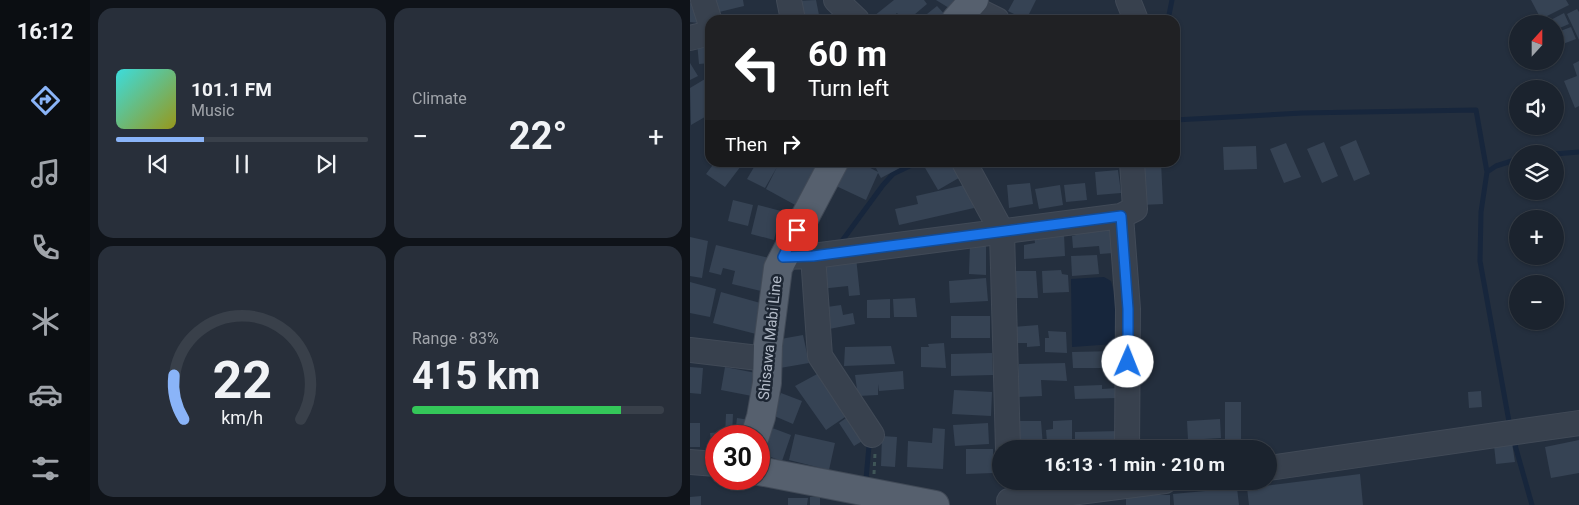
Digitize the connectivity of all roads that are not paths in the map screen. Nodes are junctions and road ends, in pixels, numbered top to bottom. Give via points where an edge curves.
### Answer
1 (703, 0) edge
2 (789, 0) edge
3 (836, 0) edge
4 (1128, 0) edge
5 (966, 9) edge
6 (708, 15) edge
7 (792, 15) edge
8 (852, 15) edge
9 (983, 15) edge
10 (1134, 15) edge
11 (705, 34) edge
12 (690, 38) edge
13 (831, 167) edge
14 (967, 167) edge
15 (1132, 167) edge
16 (1121, 216) junction
17 (1002, 232) junction
18 (813, 256) junction
19 (783, 257) junction
20 (690, 350) edge
21 (767, 359) junction
22 (1579, 423) edge
23 (758, 425) edge
24 (872, 435) road end
25 (1008, 440) edge
26 (1127, 440) edge
27 (690, 462) edge
28 (705, 463) edge
29 (1277, 467) edge
30 (770, 474) edge
31 (1068, 490) edge
32 (1009, 496) edge
33 (877, 498) edge
34 (935, 505) edge

1 - 6 street
2 - 7 street
3 - 8 street
4 - 10 street
5 - 9 street
11 - 12 street
13 - 19 main road, Shisawa Mabi Line
14 - 17 street
15 - 16 street via 1135,208
16 - 17 street
16 - 26 street via 1128,309
17 - 18 street
17 - 25 street
18 - 19 street
18 - 24 street via 820,356
19 - 21 main road, Shisawa Mabi Line via 774,285
20 - 21 street
21 - 23 main road, Shisawa Mabi Line via 767,383
22 - 29 street
27 - 28 street
30 - 33 main road
31 - 32 street
33 - 34 main road

